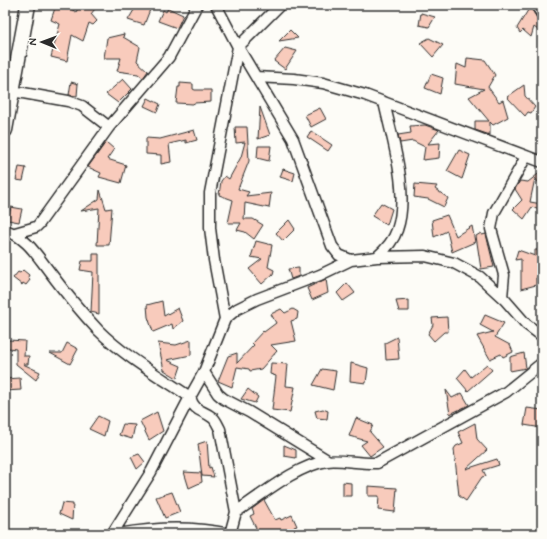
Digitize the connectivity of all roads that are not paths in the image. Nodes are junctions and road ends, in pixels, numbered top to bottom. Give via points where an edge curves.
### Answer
1 (28, 5) edge
2 (197, 5) edge
3 (216, 5) edge
4 (280, 5) edge
5 (536, 5) edge
6 (542, 14) edge
7 (238, 47) junction
8 (256, 77) junction
9 (12, 91) junction
10 (384, 102) junction
11 (109, 127) junction
12 (5, 130) edge
13 (526, 157) junction
14 (542, 162) edge
15 (36, 227) junction
16 (10, 232) edge
17 (36, 252) junction
18 (377, 257) junction
19 (351, 260) junction
20 (502, 297) junction
21 (225, 319) junction
22 (542, 336) edge
23 (542, 363) edge
24 (204, 372) junction
25 (190, 397) junction
26 (329, 461) junction
27 (236, 512) junction
28 (112, 534) edge
29 (119, 534) edge
30 (230, 534) edge

1 - 9 street
2 - 11 street via 169,57
3 - 7 street
4 - 7 street
5 - 6 street
7 - 8 street
7 - 21 street via 210,193 210,228
8 - 10 street via 323,83
8 - 19 street via 293,139 332,246 339,255
9 - 11 street via 82,106
9 - 12 street
10 - 13 street
10 - 18 street via 399,165 400,216 397,231 389,246
11 - 15 street
13 - 14 street
13 - 20 street via 494,213 492,222 491,229 504,275
15 - 16 street
15 - 17 street
16 - 17 street
17 - 25 street via 113,344
18 - 19 street
18 - 20 street via 425,256 454,263 480,277
19 - 21 street via 248,303
20 - 22 street via 526,324
21 - 24 street
23 - 26 street via 506,392 377,463
24 - 25 street
24 - 26 street via 224,399
25 - 27 street via 192,405 214,418 220,429
25 - 28 street via 152,472
26 - 27 street via 306,467
27 - 30 street
29 - 30 street via 174,527

